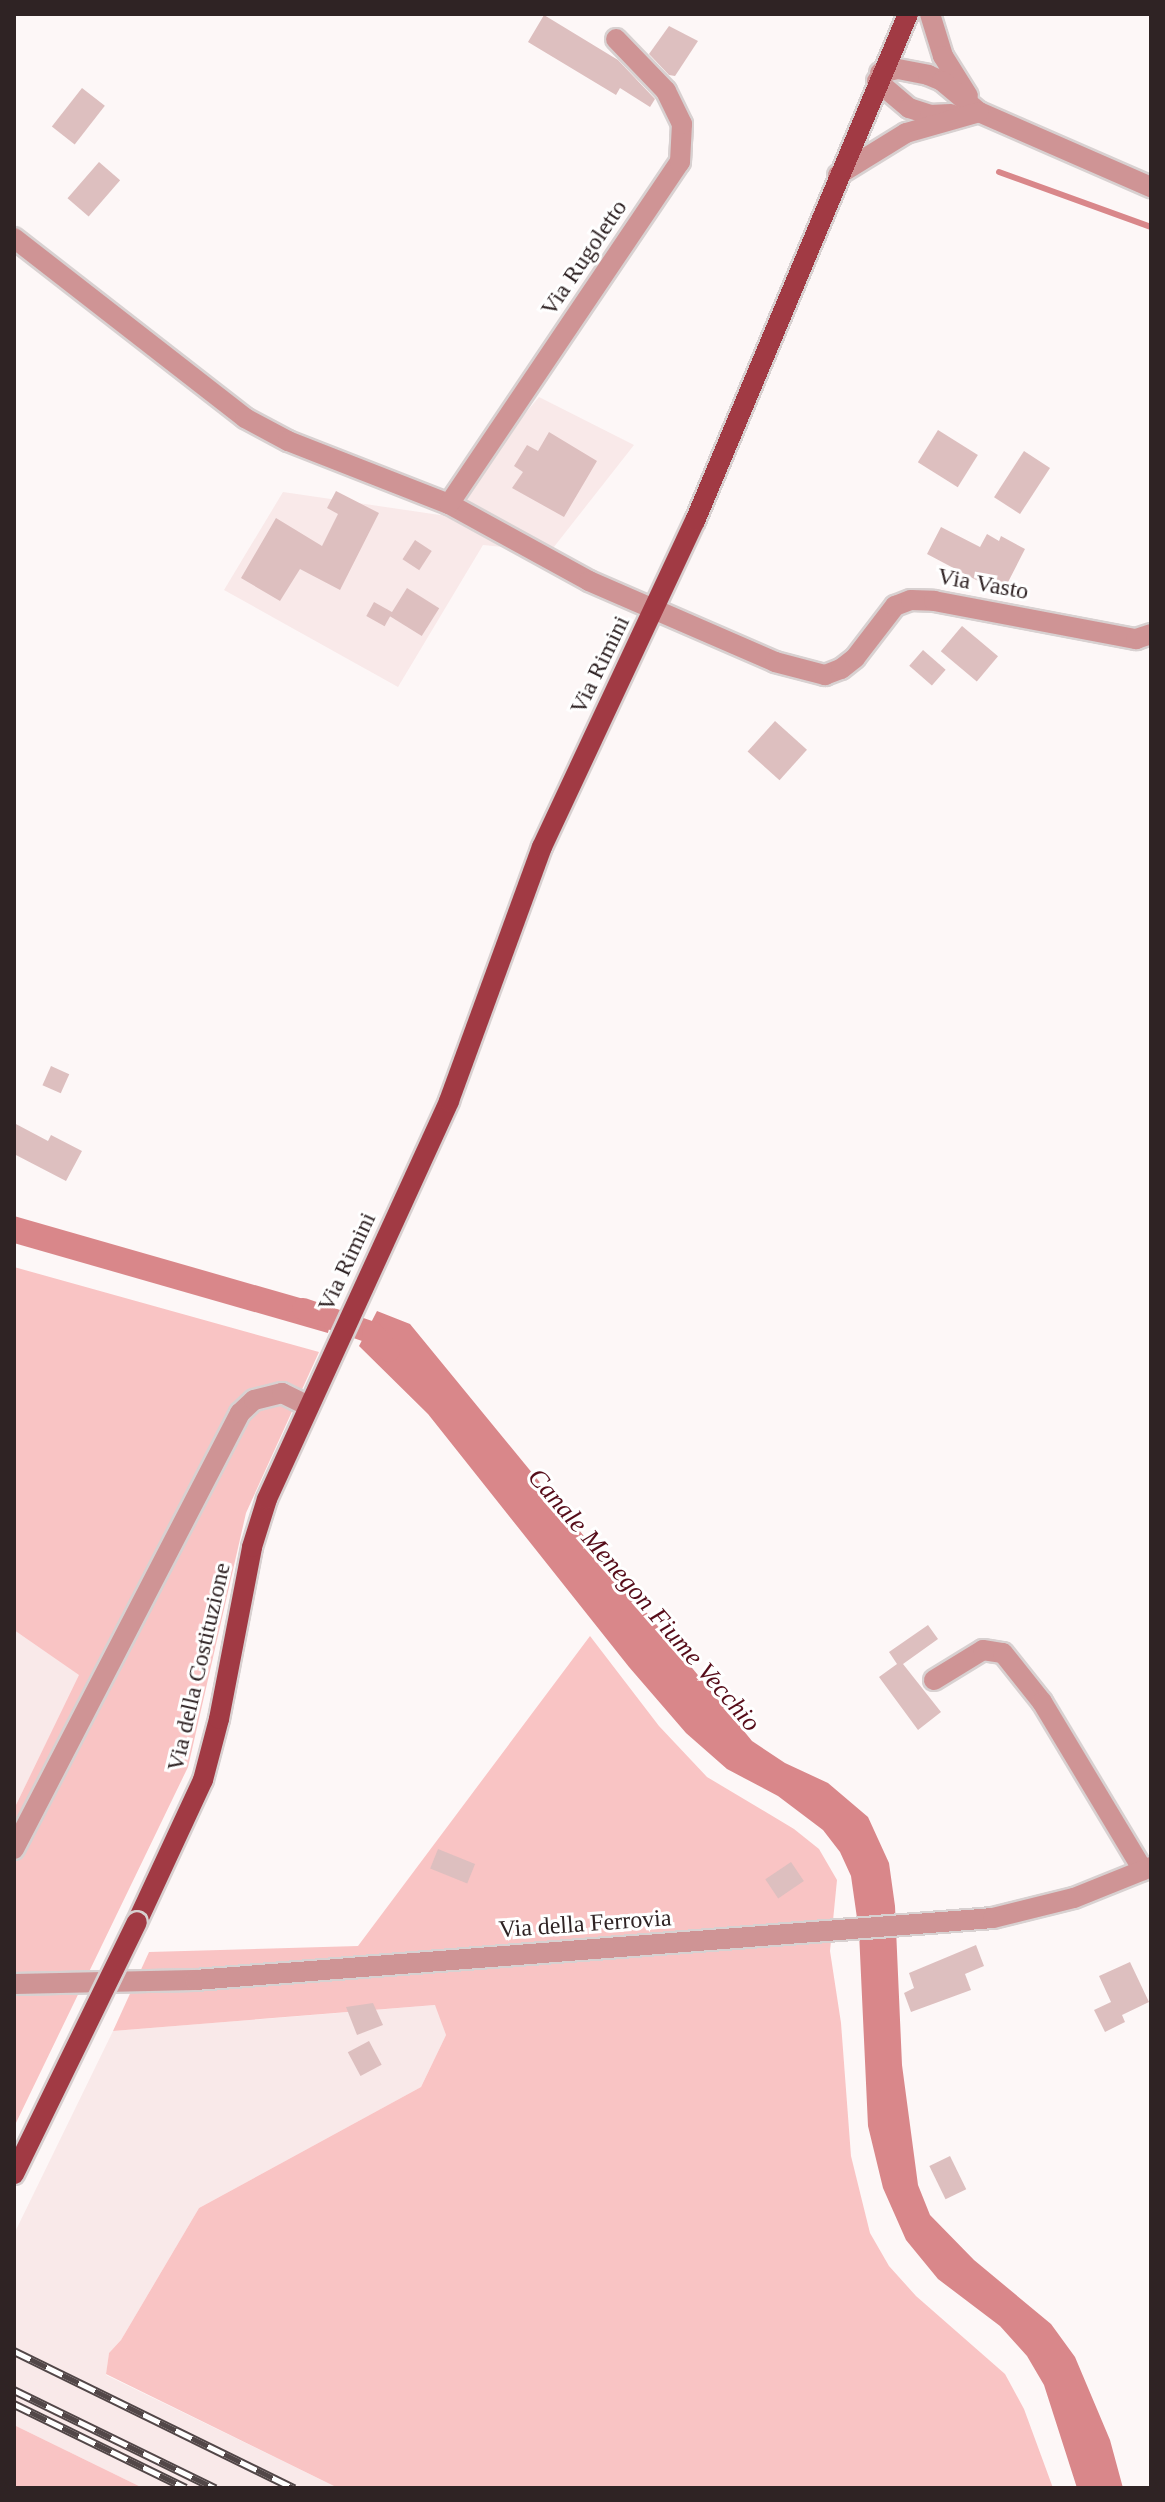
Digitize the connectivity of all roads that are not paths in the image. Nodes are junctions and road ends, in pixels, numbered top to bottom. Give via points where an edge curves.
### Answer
1 (908, 14) edge
2 (930, 14) edge
3 (616, 39) dead end
4 (878, 77) junction
5 (979, 112) junction
6 (838, 175) junction
7 (1151, 187) edge
8 (14, 238) edge
9 (449, 504) junction
10 (656, 610) junction
11 (1151, 634) edge
12 (336, 1348) joint
13 (309, 1406) junction
14 (934, 1680) dead end
15 (14, 1849) edge
16 (1147, 1868) edge
17 (14, 1984) edge
18 (14, 2174) edge

1 - 4 main road, Via Rimini
2 - 5 street via 943,56
3 - 9 street, Via Rugoletto via 666,91 682,124 680,162
4 - 5 street via 920,113
4 - 5 street via 907,70 928,75
4 - 6 main road, Via Rimini
5 - 6 street via 906,133
5 - 7 street
6 - 10 main road, Via Rimini
8 - 9 street via 245,418 288,441
9 - 10 street via 589,581
10 - 11 street, Via Vasto via 775,662 825,675 855,658 895,606 911,600 1136,639
10 - 12 main road, Via Rimini via 542,847 449,1101
12 - 13 main road, Via della Costituzione
13 - 15 street via 282,1393 254,1400 240,1413
13 - 18 main road, Via della Costituzione, bridge via 267,1499 252,1547 203,1780
14 - 16 street via 983,1650 1003,1653 1042,1702
16 - 17 street, Via della Ferrovia via 1074,1898 1006,1915 904,1927 195,1980

